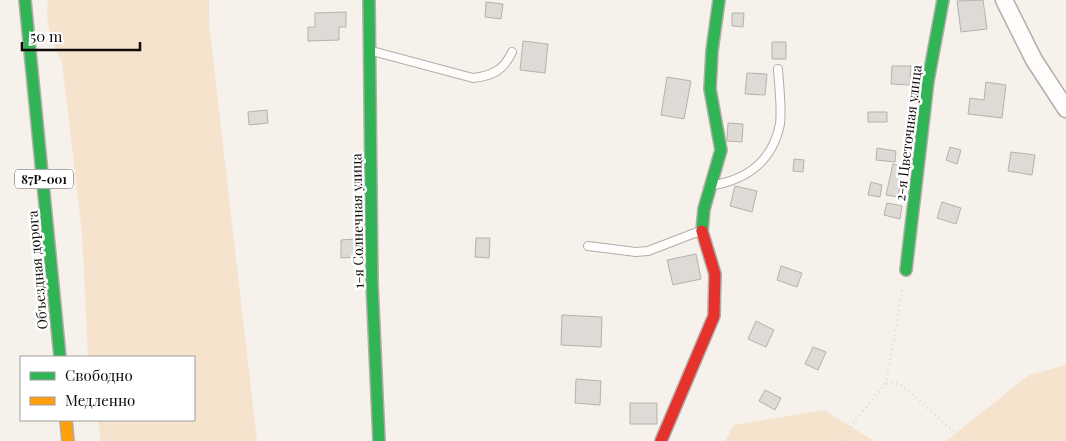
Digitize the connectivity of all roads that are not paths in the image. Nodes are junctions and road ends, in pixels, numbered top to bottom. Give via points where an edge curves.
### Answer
1 (25, 0) edge
2 (369, 0) edge
3 (719, 0) edge
4 (943, 0) edge
5 (1004, 0) edge
6 (370, 50) junction
7 (512, 52) dead end
8 (778, 69) dead end
9 (1066, 109) edge
10 (712, 186) junction
11 (701, 230) junction
12 (588, 246) dead end
13 (906, 270) road end
14 (60, 356) edge
15 (66, 421) edge
16 (68, 441) edge
17 (379, 441) edge
18 (661, 441) edge

1 - 14 street, Объездная дорога / 87Р-001
2 - 6 street, 1-я Солнечная улица
3 - 10 street via 710,87 721,150
4 - 13 street, 2-я Цветочная улица via 928,81
5 - 9 street via 1034,60
6 - 7 lane via 473,78 496,72 507,64
6 - 17 street, 1-я Солнечная улица via 372,283
8 - 10 lane via 780,123 767,158 734,179
10 - 11 street
11 - 12 lane via 636,252
11 - 18 street via 715,276 714,316
15 - 16 street

